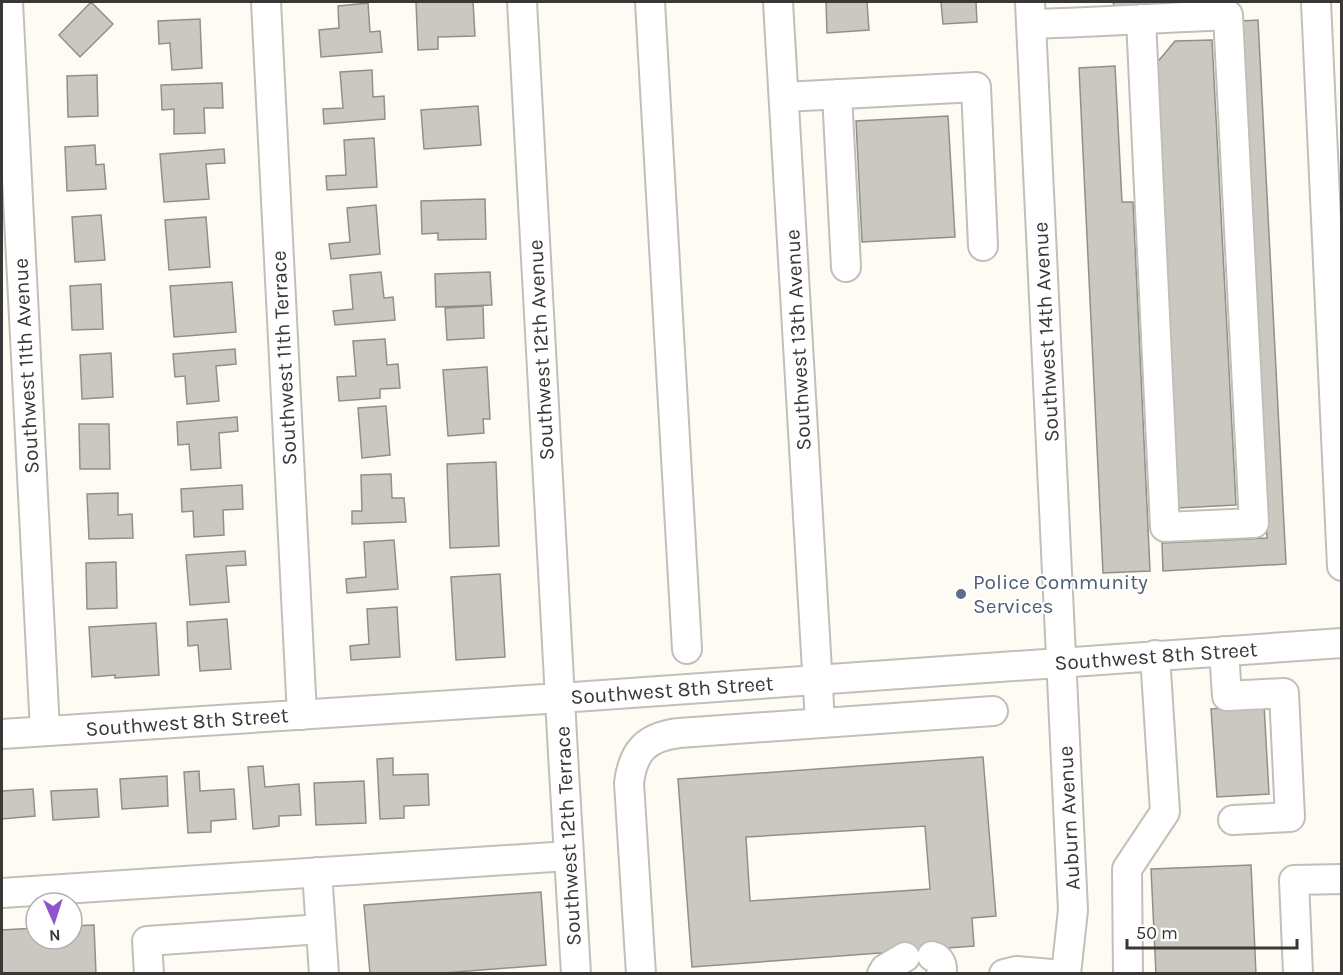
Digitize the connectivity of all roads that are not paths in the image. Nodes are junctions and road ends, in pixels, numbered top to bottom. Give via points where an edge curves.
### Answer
1 (8, 2) edge
2 (266, 2) edge
3 (522, 2) edge
4 (650, 2) edge
5 (778, 2) edge
6 (1316, 2) edge
7 (1031, 13) edge
8 (1141, 19) junction
9 (837, 94) junction
10 (784, 96) junction
11 (1332, 108) edge
12 (1334, 184) edge
13 (1334, 222) edge
14 (983, 246) dead end
15 (846, 267) dead end
16 (1337, 337) edge
17 (1341, 564) edge
18 (1341, 644) edge
19 (687, 649) dead end
20 (1224, 651) junction
21 (1155, 655) junction
22 (1061, 662) junction
23 (816, 679) junction
24 (560, 698) junction
25 (993, 711) dead end
26 (302, 715) junction
27 (820, 722) junction
28 (45, 731) junction
29 (2, 734) edge
30 (1233, 820) dead end
31 (568, 856) junction
32 (317, 872) junction
33 (1341, 879) edge
34 (2, 893) edge
35 (321, 929) junction
36 (149, 974) edge
37 (324, 974) edge
38 (576, 974) edge
39 (641, 974) edge
40 (1004, 974) edge
41 (1051, 974) edge
42 (1066, 974) edge
43 (1128, 974) edge
44 (1298, 974) edge

1 - 28 street, Southwest 11th Avenue
2 - 26 street, Southwest 11th Terrace
3 - 24 street, Southwest 12th Avenue
4 - 19 street
5 - 10 street, Southwest 13th Avenue
6 - 11 street
7 - 8 street
7 - 22 street, Southwest 14th Avenue
8 - 8 street via 1228,15 1254,523 1165,527
9 - 10 street
9 - 14 street via 976,87
9 - 15 street
10 - 23 street, Southwest 13th Avenue
11 - 12 street
12 - 13 street
13 - 16 street
16 - 17 street
18 - 20 street, Southwest 8th Street
20 - 21 street, Southwest 8th Street
20 - 30 street via 1227,696 1284,693 1290,817
21 - 22 street, Southwest 8th Street
21 - 43 street via 1165,812 1127,869
22 - 23 street, Southwest 8th Street
22 - 42 street, Auburn Avenue via 1073,910
23 - 24 street, Southwest 8th Street
23 - 27 street, Southwest 13th Avenue
24 - 26 street, Southwest 8th Street
24 - 31 street, Southwest 12th Terrace
25 - 27 street
26 - 28 street, Southwest 8th Street
27 - 39 street via 662,735 637,754 629,783
28 - 29 street, Southwest 8th Street
31 - 32 street
31 - 38 street, Southwest 12th Terrace
32 - 34 street
32 - 35 street
33 - 44 street via 1294,880
35 - 36 street via 147,941
35 - 37 street
40 - 41 street

